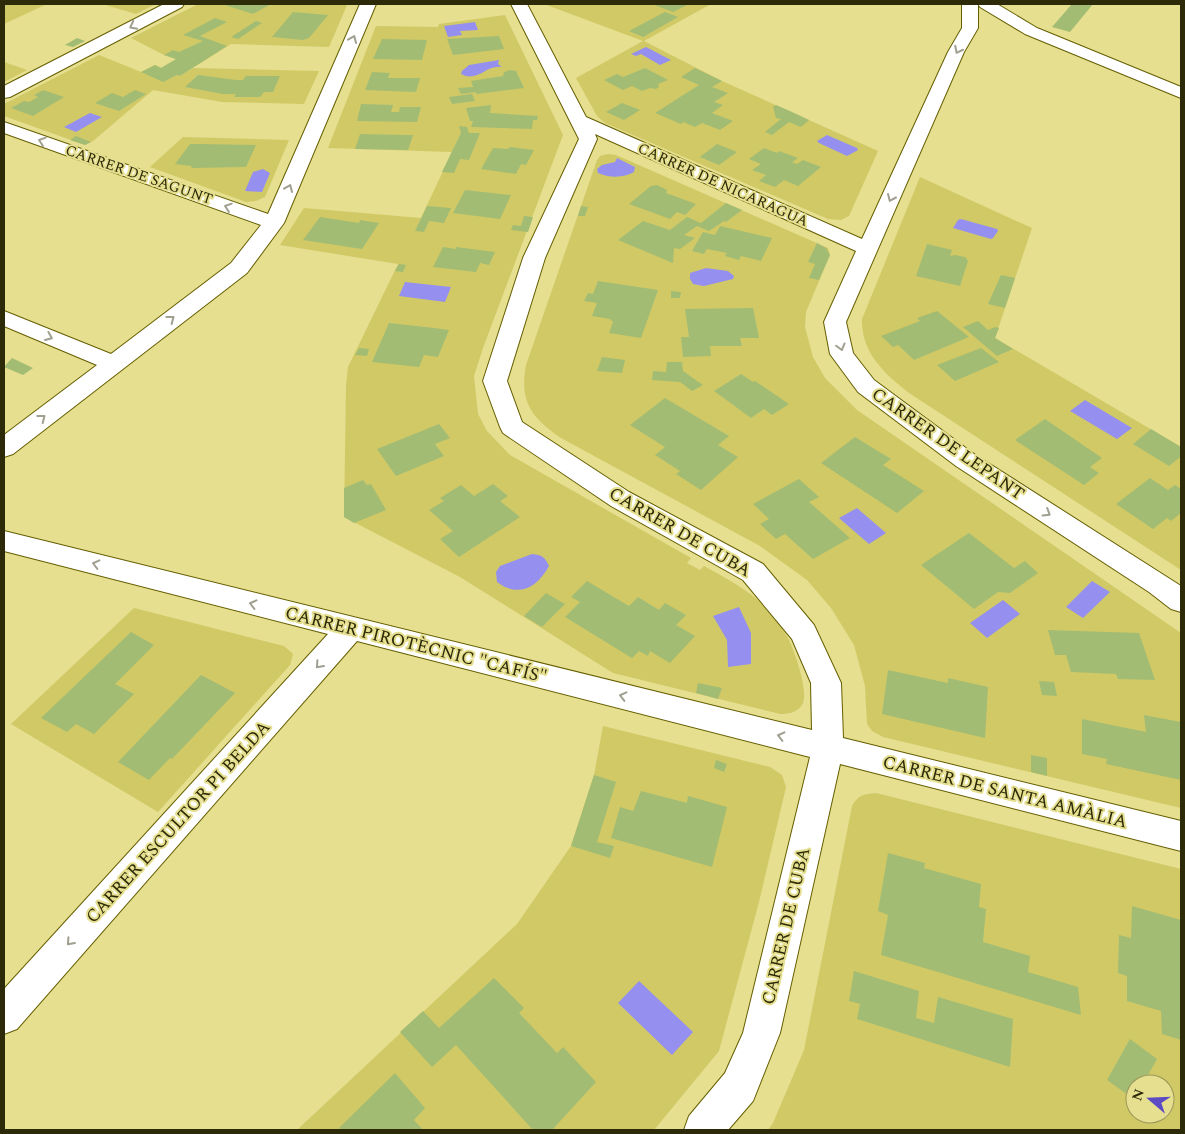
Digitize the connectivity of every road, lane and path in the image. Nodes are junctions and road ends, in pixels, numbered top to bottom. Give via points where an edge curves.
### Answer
1 (176, 4) edge
2 (368, 4) edge
3 (519, 4) edge
4 (970, 4) edge
5 (986, 4) edge
6 (4, 93) edge
7 (1181, 93) edge
8 (578, 120) junction
9 (4, 127) edge
10 (274, 223) junction
11 (868, 249) junction
12 (4, 318) edge
13 (112, 363) junction
14 (4, 448) edge
15 (4, 541) edge
16 (1181, 601) edge
17 (351, 628) junction
18 (828, 748) junction
19 (1181, 836) edge
20 (4, 1016) edge
21 (703, 1130) edge

1 -> 6 street
10 -> 2 street
3 - 8 street, CARRER DE CUBA
4 -> 11 street, CARRER DE LEPANT via 970,28 956,52
5 - 7 street via 1031,31
8 - 11 street, CARRER DE NICARAGUA
8 - 18 street, CARRER DE CUBA via 588,140 534,258 495,381 512,427 620,499 753,572 804,633 826,683
10 -> 9 street, CARRER DE SAGUNT
13 -> 10 street via 239,268
11 -> 16 street, CARRER DE LEPANT via 835,322 842,354 866,386 965,460
12 -> 13 street
14 -> 13 street
17 -> 15 street, CARRER PIROTÈCNIC "CAFÍS"
18 -> 17 street, CARRER PIROTÈCNIC "CAFÍS"
17 -> 20 street, CARRER ESCULTOR PI BELDA
18 - 19 street, CARRER DE SANTA AMÀLIA
18 - 21 street, CARRER DE CUBA via 762,1033 738,1087

